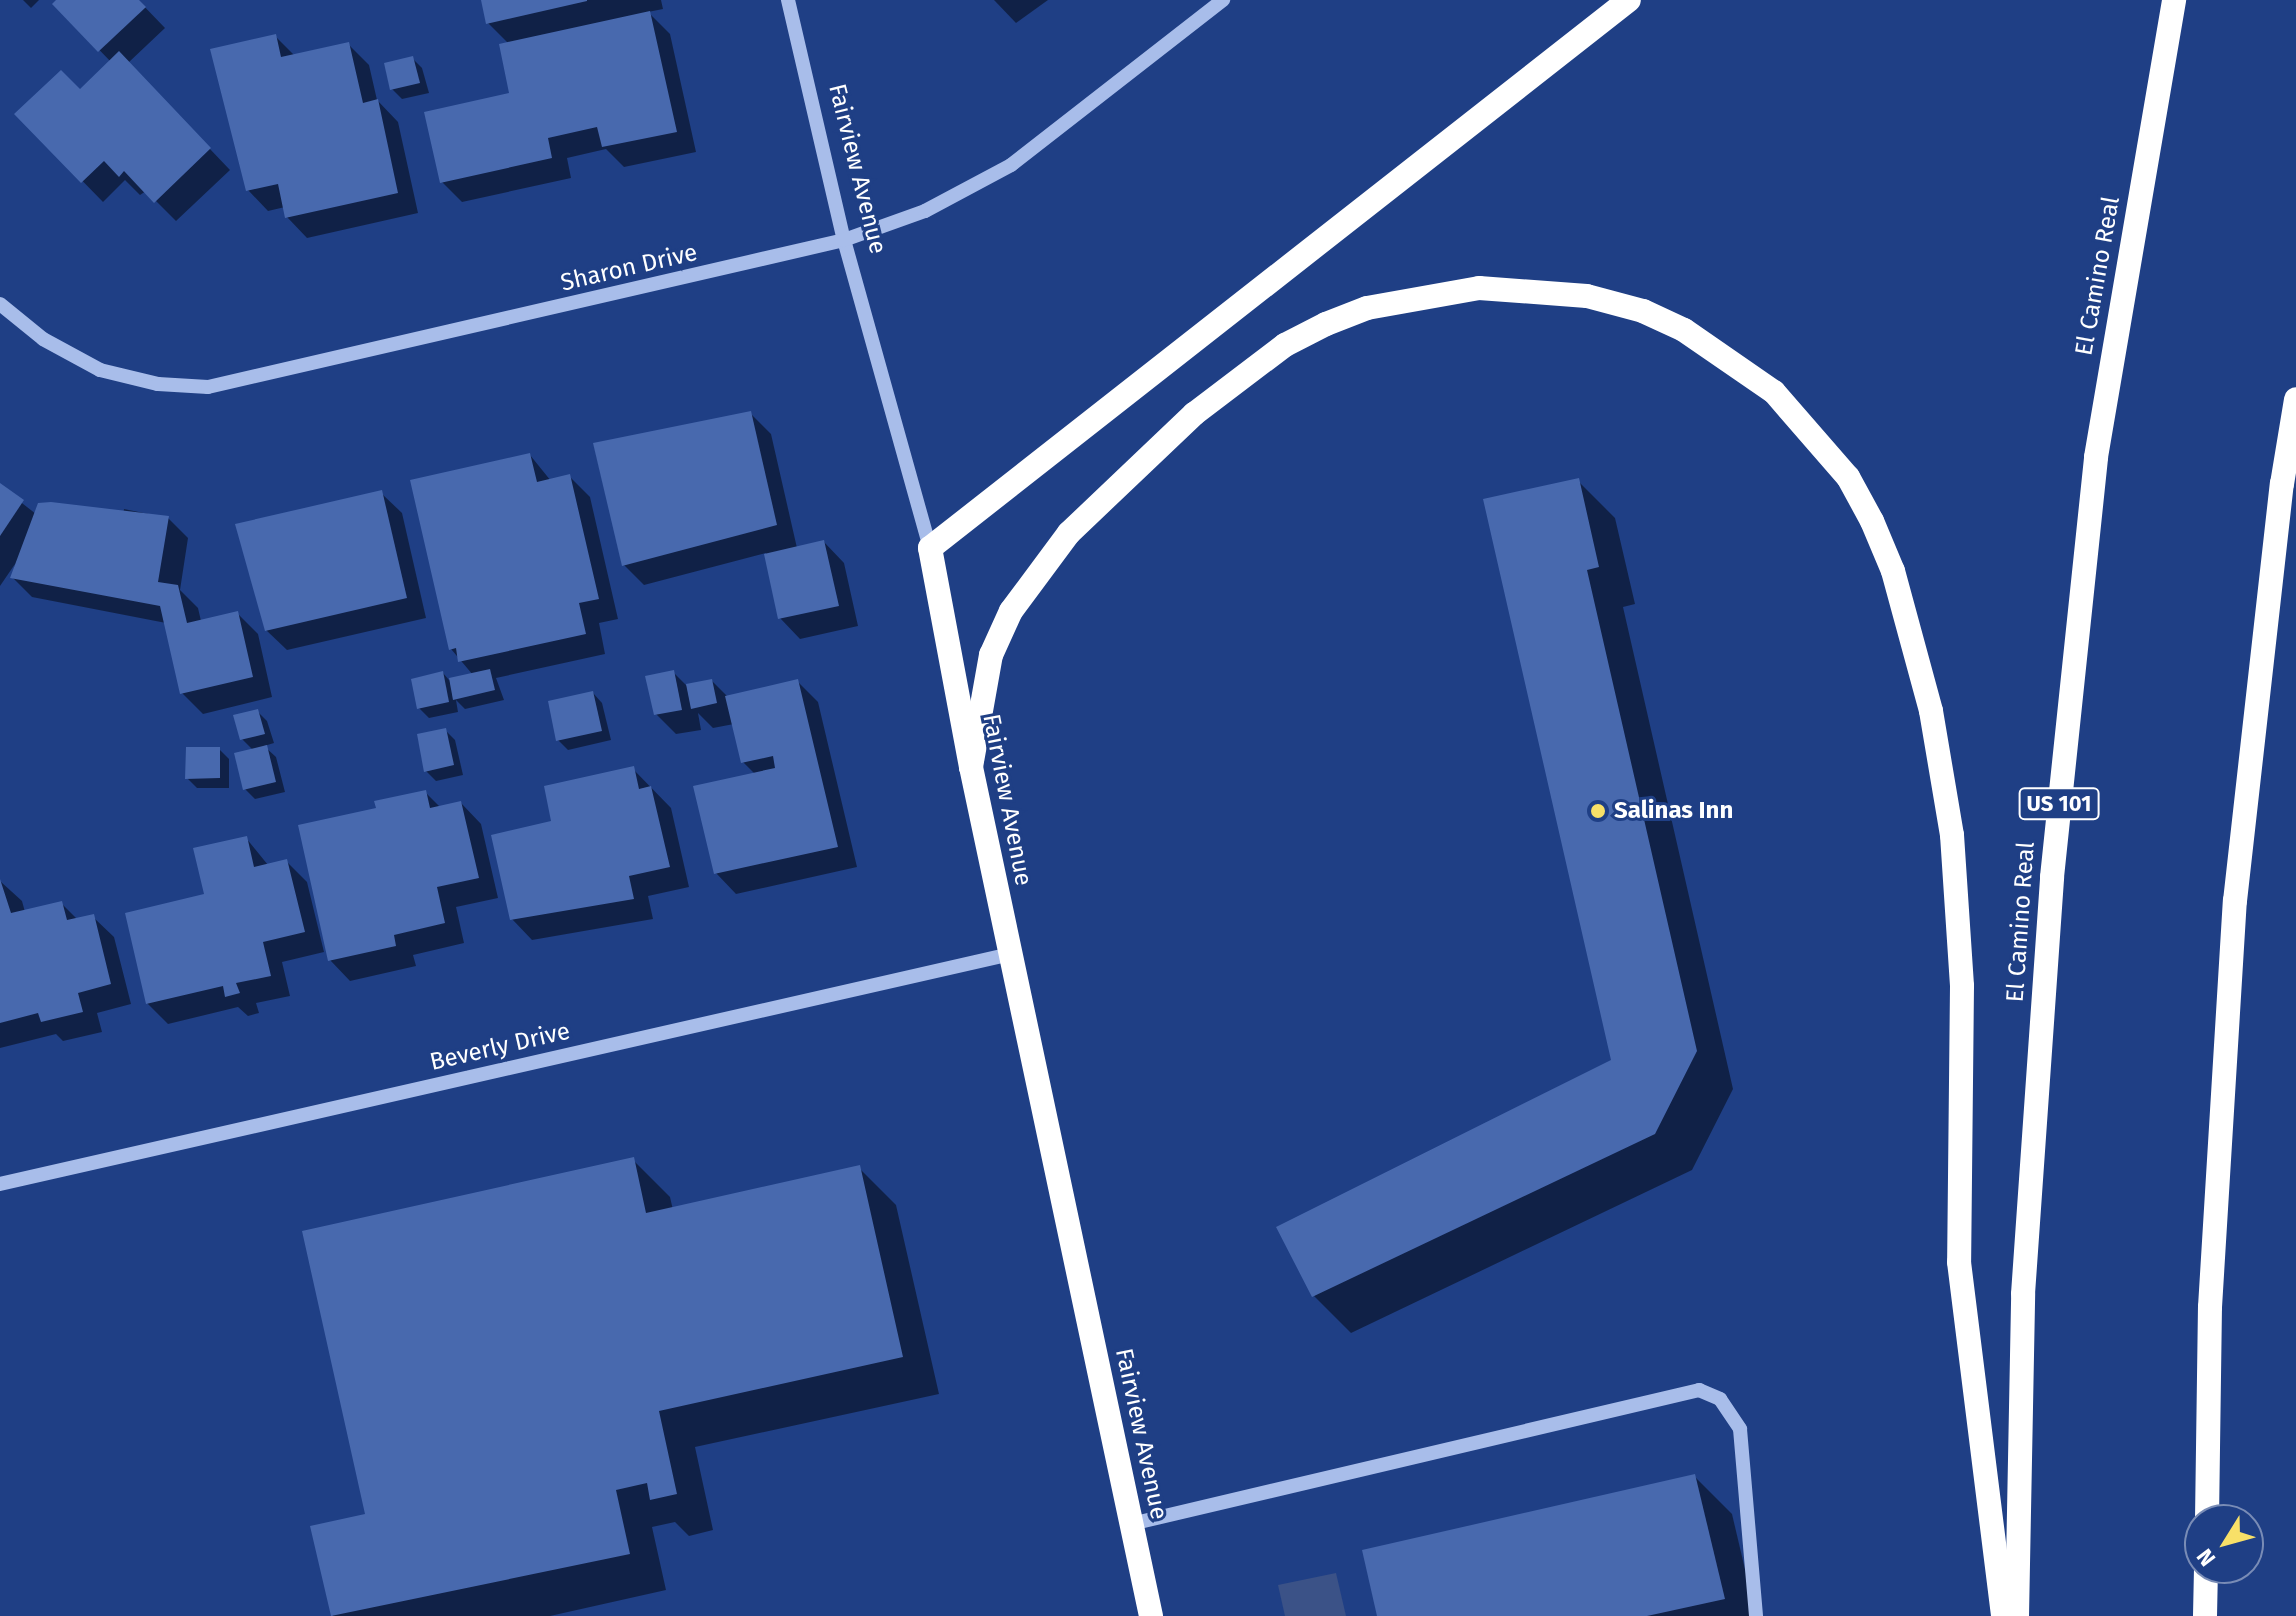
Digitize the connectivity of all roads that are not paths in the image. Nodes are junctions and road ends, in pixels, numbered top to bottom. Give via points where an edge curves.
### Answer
1 (788, 0) edge
2 (1223, 0) edge
3 (1629, 0) edge
4 (2174, 0) edge
5 (844, 240) junction
6 (0, 304) edge
7 (2296, 399) edge
8 (930, 548) junction
9 (971, 767) junction
10 (1011, 954) junction
11 (0, 1184) edge
12 (2207, 1504) edge
13 (1131, 1524) junction
14 (2206, 1584) edge
15 (1151, 1616) edge
16 (1756, 1616) edge
17 (2003, 1616) edge
18 (2017, 1616) edge
19 (2205, 1616) edge

1 - 5 street, Fairview Avenue
2 - 5 street, Sharon Drive via 1011,165 925,211
3 - 8 highway
4 - 18 highway, El Camino Real / US 101 via 2096,457 2052,877 2023,1294
5 - 6 street, Sharon Drive via 208,387 158,384 100,370 43,339
5 - 8 street, Fairview Avenue
7 - 12 highway via 2235,901 2210,1307
8 - 9 highway, Fairview Avenue
9 - 10 highway, Fairview Avenue
9 - 17 highway via 991,655 1011,611 1069,533 1194,414 1285,345 1326,324 1367,308 1479,288 1587,296 1643,311 1684,330 1774,392 1848,477 1872,521 1893,571 1931,711 1952,835 1962,986 1959,1262
10 - 11 street, Beverly Drive
10 - 13 highway, Fairview Avenue
13 - 15 highway, Fairview Avenue
13 - 16 street via 1699,1390 1720,1399 1740,1429
14 - 19 highway

